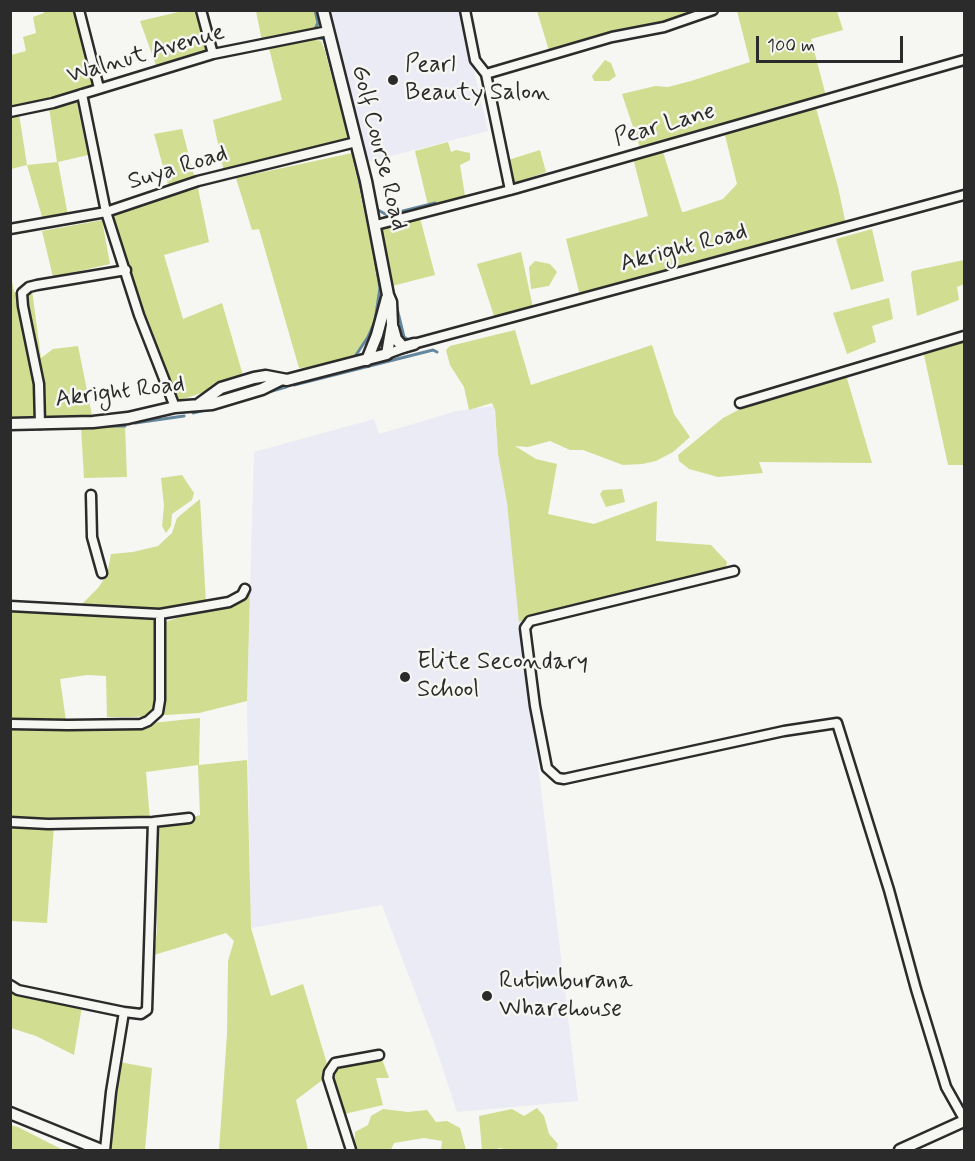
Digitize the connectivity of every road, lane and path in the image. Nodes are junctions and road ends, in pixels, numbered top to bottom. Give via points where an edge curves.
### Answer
1 (79, 10) edge
2 (201, 10) edge
3 (323, 10) edge
4 (465, 10) edge
5 (713, 10) edge
6 (328, 31) junction
7 (213, 54) junction
8 (964, 60) edge
9 (486, 74) junction
10 (99, 88) junction
11 (82, 94) junction
12 (10, 112) edge
13 (356, 142) junction
14 (510, 190) junction
15 (964, 195) edge
16 (106, 212) junction
17 (376, 225) junction
18 (10, 230) edge
19 (126, 270) junction
20 (388, 295) junction
21 (392, 325) junction
22 (964, 336) edge
23 (414, 344) junction
24 (387, 354) junction
25 (368, 360) junction
26 (740, 403) dead end
27 (175, 407) junction
28 (10, 424) edge
29 (40, 424) junction
30 (91, 495) dead end
31 (734, 571) dead end
32 (102, 573) dead end
33 (245, 589) dead end
34 (10, 606) edge
35 (160, 614) junction
36 (10, 724) edge
37 (189, 818) dead end
38 (10, 822) edge
39 (153, 822) junction
40 (10, 985) edge
41 (124, 1012) junction
42 (379, 1055) dead end
43 (10, 1113) edge
44 (964, 1120) edge
45 (103, 1150) edge
46 (351, 1150) edge
47 (900, 1150) edge

1 - 10 street
2 - 7 street
3 - 6 street, Golf Course Road
4 - 9 street via 475,60
5 - 9 street via 664,27 612,37
6 - 7 street, Walnut Avenue
6 - 13 street, Golf Course Road
7 - 10 street, Walnut Avenue
8 - 14 street, Pear Lane
9 - 14 street
10 - 11 street, Walnut Avenue
11 - 12 street, Walnut Avenue
11 - 16 street
13 - 16 street, Suya Road via 198,181
13 - 17 street, Golf Course Road
14 - 17 street, Pear Lane
15 - 23 street, Akright Road
16 - 18 street, Suya Road
16 - 19 street
17 - 20 street, Golf Course Road
19 - 27 street
19 - 29 street via 29,287 22,293 39,384
20 - 21 street, Golf Course Road
20 - 25 street, Golf Course Road
21 - 23 street via 399,344
21 - 24 street, Golf Course Road
22 - 26 street
23 - 24 street, Akright Road
24 - 25 street, Akright Road
25 - 27 street, Akright Road via 280,380 212,404
27 - 29 street, Akright Road via 128,418
28 - 29 street, Akright Road
30 - 32 street via 92,537
31 - 44 street via 530,621 525,628 547,768 564,779 772,733 837,723 945,1087
33 - 35 street via 229,602
34 - 35 street
35 - 36 street via 160,700 158,712 148,721
37 - 39 street
38 - 39 street
39 - 41 street via 148,1006 141,1014
40 - 41 street via 18,990
41 - 45 street
42 - 46 street via 335,1063 329,1072
43 - 45 street
44 - 47 street

